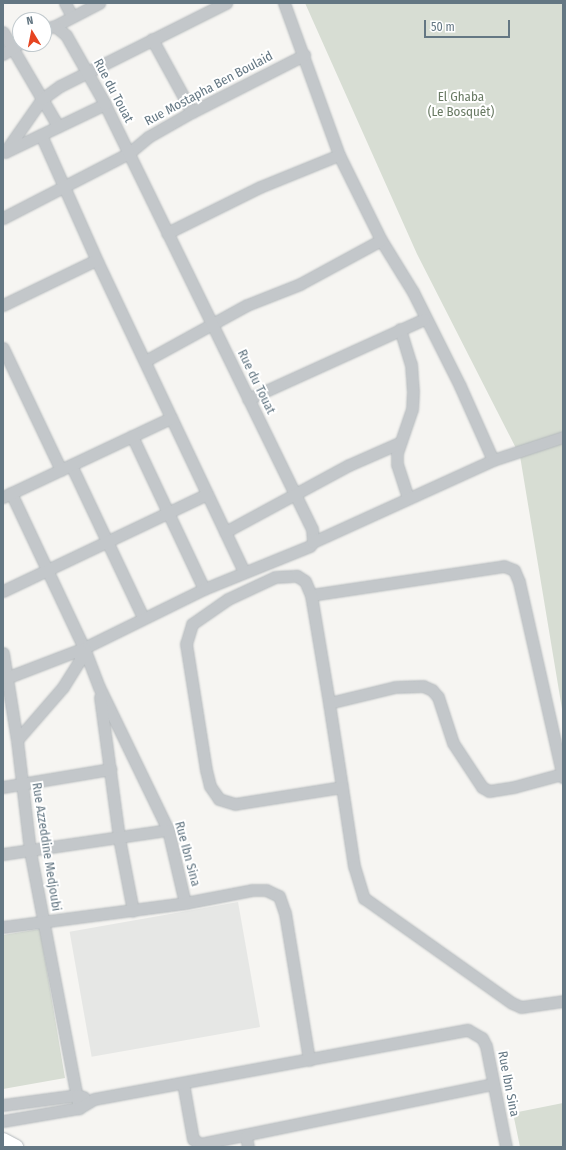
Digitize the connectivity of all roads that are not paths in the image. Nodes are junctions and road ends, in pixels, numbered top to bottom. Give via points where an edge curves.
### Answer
1 (65, 3) edge
2 (99, 3) edge
3 (226, 3) edge
4 (284, 3) edge
5 (72, 16) junction
6 (55, 26) junction
7 (52, 27) edge
8 (3, 32) edge
9 (152, 39) junction
10 (12, 40) edge
11 (12, 48) edge
12 (20, 52) edge
13 (3, 54) edge
14 (304, 55) junction
15 (87, 71) junction
16 (42, 99) junction
17 (104, 104) junction
18 (192, 112) junction
19 (58, 126) junction
20 (41, 135) junction
21 (4, 153) edge
22 (129, 153) junction
23 (339, 155) junction
24 (65, 187) junction
25 (3, 218) edge
26 (167, 233) junction
27 (381, 240) junction
28 (96, 260) junction
29 (3, 305) edge
30 (424, 318) junction
31 (212, 325) junction
32 (400, 329) junction
33 (3, 348) edge
34 (145, 361) junction
35 (248, 399) junction
36 (171, 418) junction
37 (132, 436) junction
38 (563, 437) edge
39 (399, 443) junction
40 (492, 460) junction
41 (66, 468) junction
42 (207, 494) junction
43 (295, 494) junction
44 (7, 495) edge
45 (408, 497) junction
46 (168, 512) junction
47 (225, 532) junction
48 (106, 541) junction
49 (313, 542) junction
50 (46, 570) junction
51 (244, 572) junction
52 (204, 588) junction
53 (3, 591) edge
54 (312, 595) junction
55 (143, 617) junction
56 (82, 649) junction
57 (3, 653) edge
58 (6, 678) junction
59 (99, 687) junction
60 (329, 703) junction
61 (17, 740) junction
62 (111, 769) junction
63 (563, 776) edge
64 (21, 784) junction
65 (3, 787) edge
66 (342, 787) junction
67 (168, 830) junction
68 (119, 838) junction
69 (30, 851) junction
70 (3, 854) edge
71 (185, 903) junction
72 (133, 911) junction
73 (44, 922) junction
74 (3, 928) edge
75 (563, 1001) edge
76 (309, 1060) junction
77 (183, 1083) junction
78 (493, 1084) junction
79 (77, 1095) junction
80 (94, 1099) junction
81 (3, 1105) edge
82 (79, 1108) junction
83 (3, 1121) edge
84 (3, 1140) edge
85 (247, 1142) edge
86 (16, 1147) edge
87 (506, 1147) edge

1 - 5 street
2 - 5 street
3 - 9 street
4 - 14 street
5 - 6 street
6 - 7 street
6 - 15 street, Rue du Touat via 66,35
8 - 10 street
9 - 15 street
9 - 18 street
11 - 13 street
12 - 16 street
14 - 18 street, Rue Mostapha Ben Boulaid
14 - 23 street
15 - 16 street
15 - 17 street, Rue du Touat
16 - 19 street
16 - 21 street
17 - 19 street
17 - 22 street, Rue du Touat
18 - 22 street, Rue Mostapha Ben Boulaid via 148,137
19 - 20 street
20 - 21 street
20 - 24 street
22 - 24 street, Rue Mostapha Ben Boulaid
22 - 26 street, Rue du Touat
23 - 26 street via 260,187
23 - 27 street
24 - 25 street, Rue Mostapha Ben Boulaid
24 - 28 street
26 - 31 street, Rue du Touat
27 - 30 street via 413,292
27 - 31 street via 300,284 246,305
28 - 29 street
28 - 34 street
30 - 32 street
30 - 40 street via 460,386
31 - 34 street
31 - 35 street, Rue du Touat
32 - 35 street
32 - 39 street via 411,364 413,391 412,409
33 - 41 street
34 - 36 street
35 - 43 street, Rue du Touat
36 - 37 street
36 - 42 street
37 - 41 street
37 - 46 street
38 - 40 street
39 - 43 street
39 - 45 street via 398,464
40 - 45 street
41 - 44 street
41 - 48 street
42 - 46 street
42 - 47 street
43 - 47 street
43 - 49 street, Rue du Touat via 312,529
44 - 50 street, Rue Ibn Sina
45 - 49 street
46 - 48 street
46 - 52 street
47 - 51 street
48 - 50 street
48 - 55 street
49 - 51 street via 310,546
50 - 53 street
50 - 56 street, Rue Ibn Sina
51 - 52 street
52 - 55 street
54 - 60 street
54 - 63 street via 504,566 514,570 519,582
54 - 66 street via 305,581 297,576 275,577 228,598 192,624 186,644 206,770 210,786 218,799 235,804
55 - 56 street
56 - 58 street
56 - 59 street, Rue Ibn Sina
56 - 61 street via 80,660 64,687
57 - 58 street, Rue Azzeddine Medjoubi
58 - 61 street, Rue Azzeddine Medjoubi
59 - 62 street
59 - 67 street, Rue Ibn Sina
60 - 63 street via 395,688 423,686 432,690 438,697 453,743 482,787 489,791 514,788
60 - 66 street
61 - 64 street, Rue Azzeddine Medjoubi
62 - 64 street
62 - 68 street
64 - 65 street
64 - 69 street, Rue Azzeddine Medjoubi
66 - 75 street via 354,866 364,898 512,1004 522,1007
67 - 68 street
67 - 71 street, Rue Ibn Sina
68 - 69 street
68 - 72 street
69 - 70 street
69 - 73 street, Rue Azzeddine Medjoubi
71 - 72 street
71 - 76 street, Rue Ibn Sina via 252,890 266,890 279,896 285,913
72 - 73 street
73 - 74 street
73 - 79 street, Rue Azzeddine Medjoubi
76 - 77 street, Rue Ibn Sina
76 - 78 street, Rue Ibn Sina via 468,1030 482,1038 486,1046
77 - 80 street, Rue Ibn Sina
77 - 85 street via 195,1142
78 - 85 street
78 - 87 street, Rue Ibn Sina
79 - 80 street
79 - 81 street
79 - 82 street, Rue Azzeddine Medjoubi
80 - 82 street
82 - 83 street
84 - 86 main road

